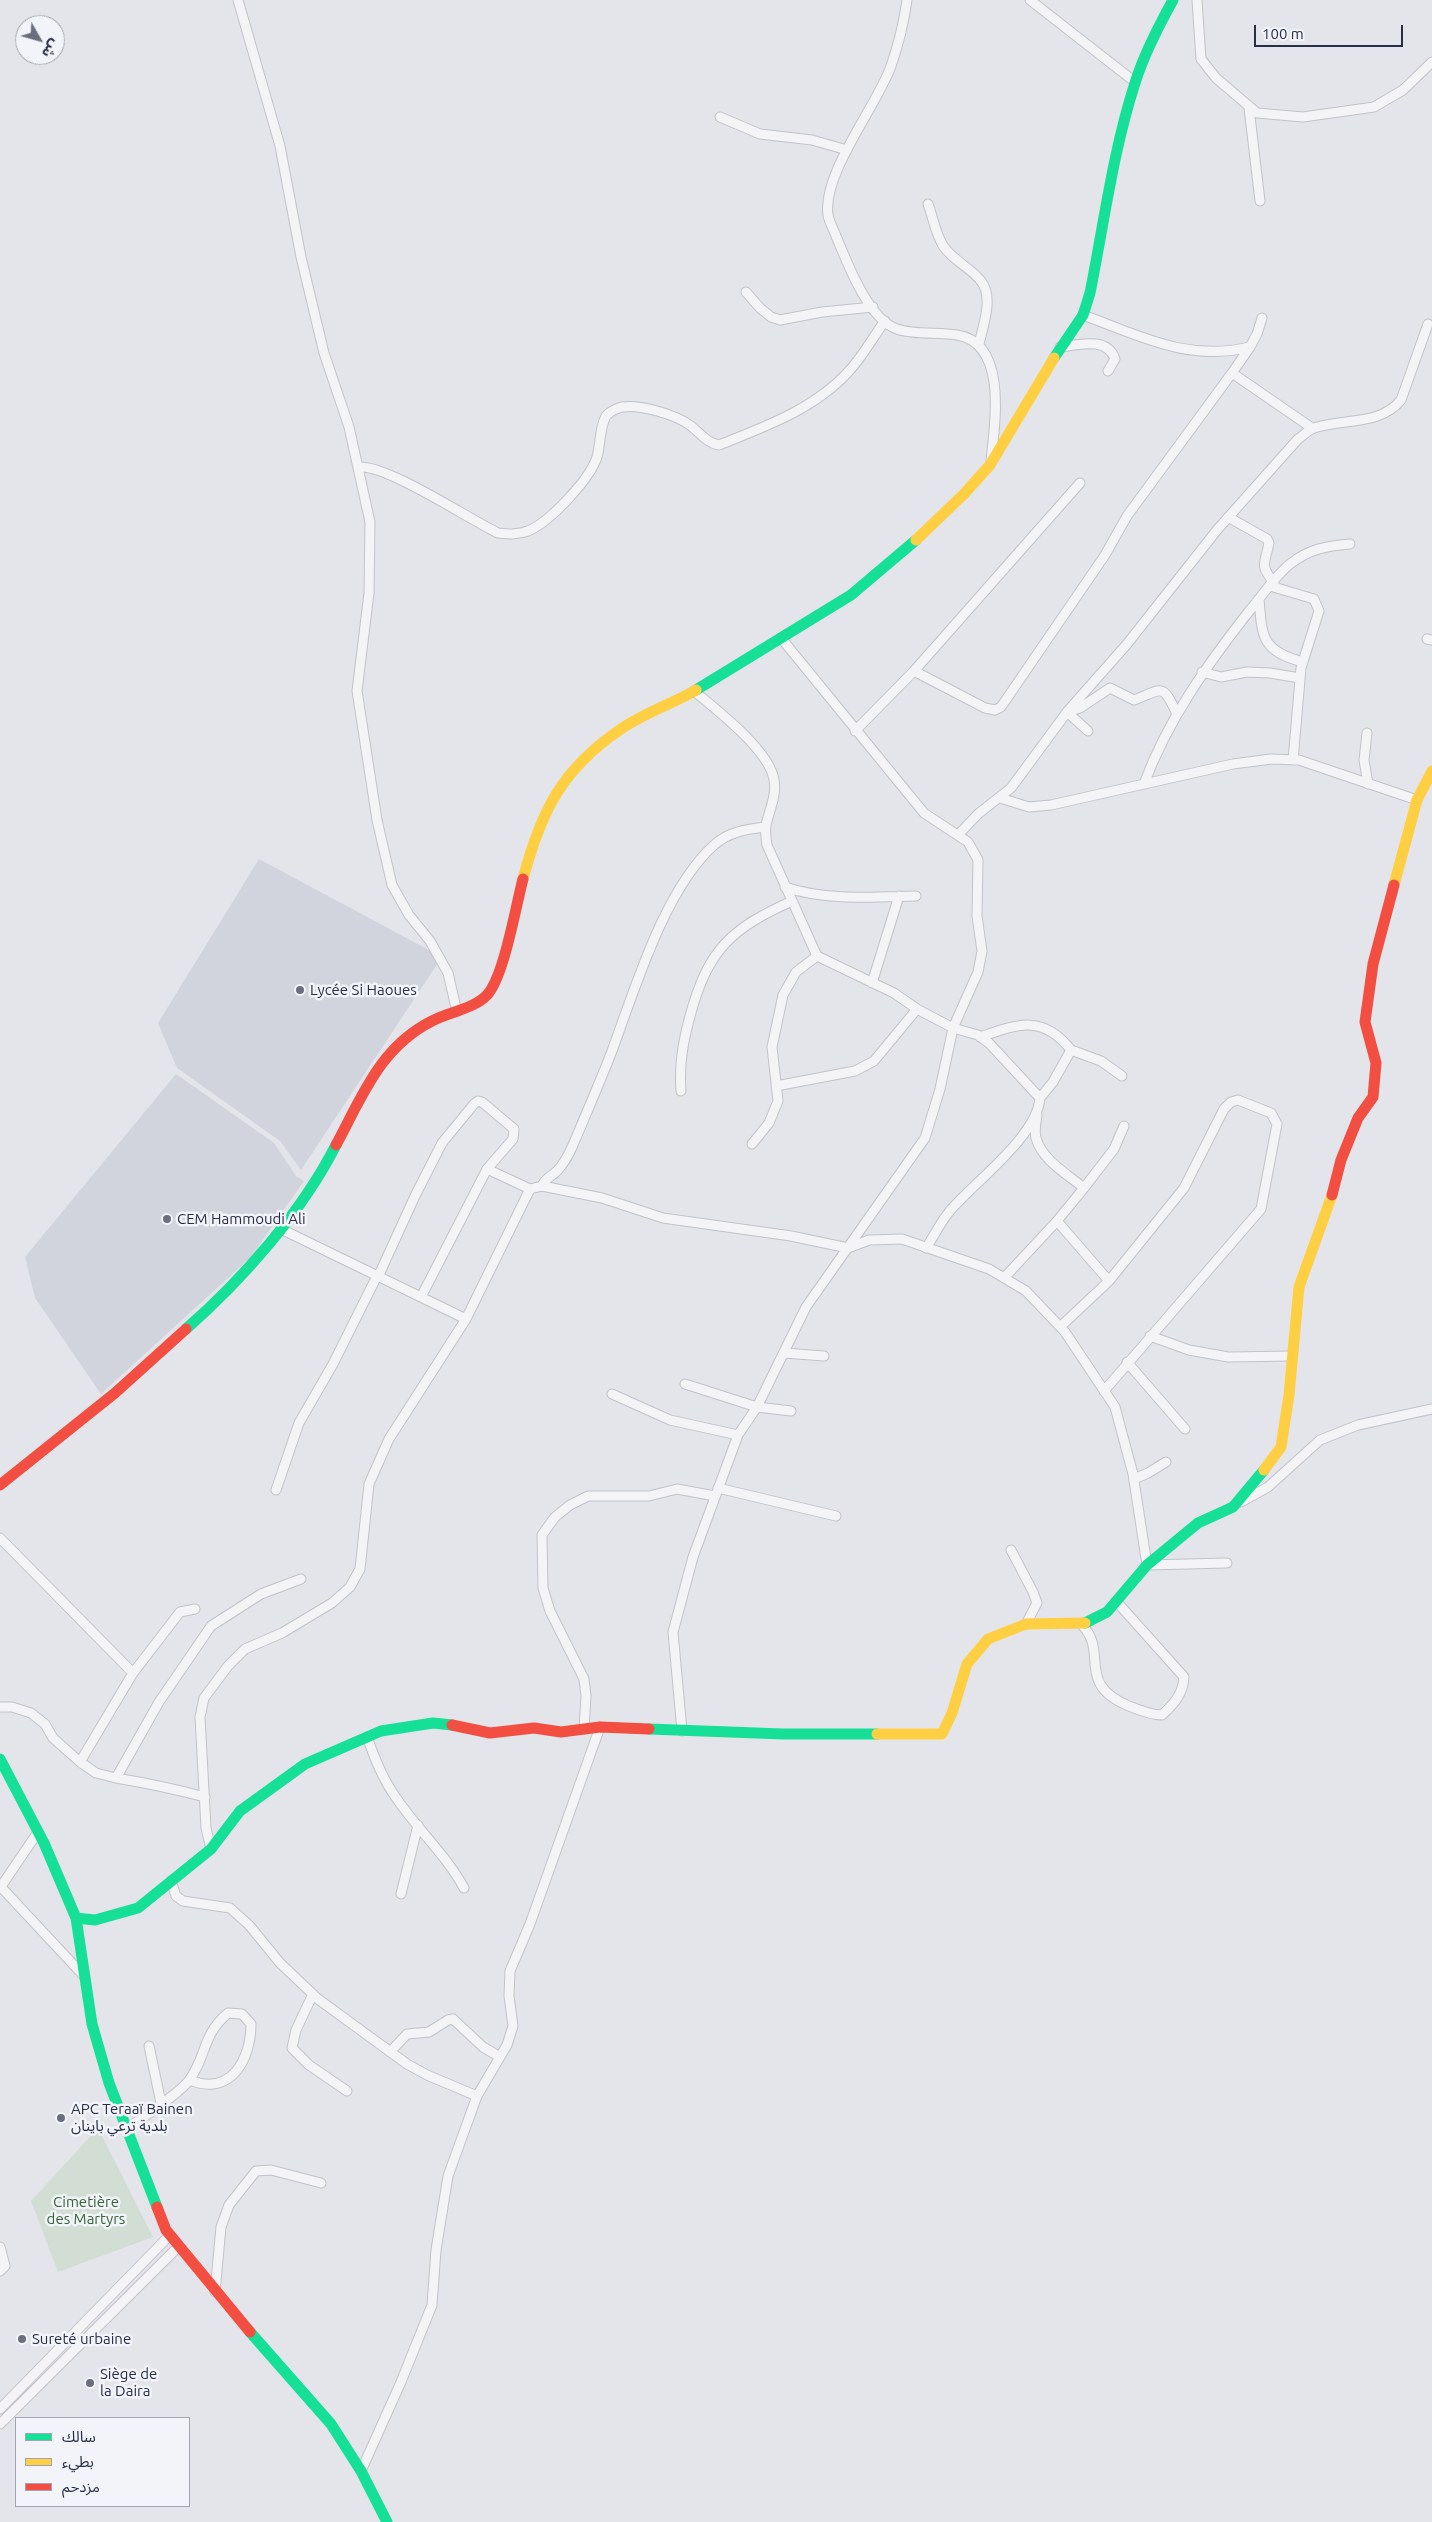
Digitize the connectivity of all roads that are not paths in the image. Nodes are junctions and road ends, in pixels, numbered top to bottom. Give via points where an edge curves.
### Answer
1 (238, 0) edge
2 (907, 0) edge
3 (1030, 0) edge
4 (1173, 0) edge
5 (1197, 0) edge
6 (1432, 62) edge
7 (1135, 82) junction
8 (1249, 108) junction
9 (720, 117) dead end
10 (847, 150) junction
11 (1260, 201) dead end
12 (928, 204) dead end
13 (746, 292) dead end
14 (873, 307) junction
15 (1083, 315) junction
16 (1262, 318) dead end
17 (885, 321) junction
18 (1428, 324) dead end
19 (979, 344) junction
20 (1060, 347) junction
21 (1250, 347) junction
22 (1108, 371) dead end
23 (1232, 372) junction
24 (1312, 428) junction
25 (990, 465) junction
26 (358, 467) junction
27 (1080, 483) dead end
28 (1228, 517) junction
29 (1350, 544) dead end
30 (1272, 584) junction
31 (1260, 599) junction
32 (781, 638) junction
33 (1303, 662) junction
34 (914, 670) junction
35 (1202, 672) junction
36 (1300, 678) junction
37 (694, 691) junction
38 (1067, 712) junction
39 (1177, 714) junction
40 (855, 731) junction
41 (1088, 731) dead end
42 (1368, 733) dead end
43 (1293, 760) junction
44 (1432, 771) edge
45 (1144, 784) junction
46 (1368, 784) junction
47 (1000, 798) junction
48 (1417, 800) junction
49 (766, 827) junction
50 (958, 836) junction
51 (785, 887) junction
52 (899, 896) junction
53 (916, 896) dead end
54 (792, 901) junction
55 (817, 956) junction
56 (872, 983) junction
57 (917, 1009) junction
58 (457, 1012) junction
59 (953, 1028) junction
60 (980, 1037) junction
61 (1071, 1050) junction
62 (1122, 1076) dead end
63 (776, 1086) junction
64 (681, 1091) dead end
65 (1040, 1098) junction
66 (1037, 1112) junction
67 (1124, 1126) dead end
68 (752, 1144) dead end
69 (487, 1169) junction
70 (542, 1186) junction
71 (1084, 1188) junction
72 (530, 1189) junction
73 (1057, 1221) junction
74 (281, 1229) junction
75 (848, 1248) junction
76 (926, 1248) junction
77 (378, 1276) junction
78 (1004, 1278) junction
79 (1109, 1281) junction
80 (422, 1298) junction
81 (466, 1319) junction
82 (1060, 1326) junction
83 (1150, 1336) junction
84 (784, 1353) junction
85 (824, 1356) dead end
86 (1291, 1356) junction
87 (1128, 1362) junction
88 (685, 1384) dead end
89 (1104, 1391) junction
90 (612, 1394) dead end
91 (757, 1407) junction
92 (1432, 1410) edge
93 (791, 1411) dead end
94 (1185, 1429) dead end
95 (738, 1435) junction
96 (1166, 1462) dead end
97 (1134, 1479) junction
98 (1, 1482) edge
99 (276, 1490) dead end
100 (717, 1492) junction
101 (1233, 1506) junction
102 (836, 1516) dead end
103 (0, 1538) edge
104 (1011, 1550) dead end
105 (1228, 1563) dead end
106 (1147, 1565) junction
107 (301, 1579) dead end
108 (1116, 1601) junction
109 (195, 1609) dead end
110 (1026, 1624) junction
111 (1082, 1625) junction
112 (133, 1673) junction
113 (0, 1708) edge
114 (600, 1726) junction
115 (584, 1729) junction
116 (682, 1731) junction
117 (367, 1737) junction
118 (0, 1759) edge
119 (80, 1762) junction
120 (116, 1778) junction
121 (205, 1797) junction
122 (418, 1825) junction
123 (38, 1832) junction
124 (211, 1849) junction
125 (171, 1881) junction
126 (0, 1887) edge
127 (464, 1888) dead end
128 (402, 1894) dead end
129 (76, 1918) junction
130 (85, 1976) junction
131 (312, 1994) junction
132 (149, 2046) dead end
133 (390, 2052) junction
134 (500, 2057) junction
135 (190, 2080) junction
136 (347, 2091) dead end
137 (478, 2096) junction
138 (161, 2103) junction
139 (126, 2129) junction
140 (321, 2183) dead end
141 (170, 2235) junction
142 (178, 2247) junction
143 (0, 2248) edge
144 (2, 2268) edge
145 (215, 2292) junction
146 (0, 2409) edge
147 (0, 2424) edge
148 (361, 2471) junction
149 (387, 2522) edge

1 - 26 street via 280,146 301,257 324,353 349,427
2 - 10 street via 891,67
3 - 7 street
4 - 7 main road
5 - 8 street via 1201,59 1216,78
6 - 8 street via 1403,90 1374,107 1303,117 1256,113
7 - 15 main road
8 - 11 street
9 - 10 street via 760,134 812,140
10 - 14 street via 833,185 828,215 854,282
12 - 19 street via 943,246 981,280 986,292 986,314
13 - 14 street via 760,308 780,320
14 - 17 street
15 - 20 main road
15 - 21 street via 1156,343 1195,352 1226,352
16 - 21 street
17 - 19 street via 896,329 959,335
17 - 26 street via 850,371 828,391 775,423 719,445 712,444 690,425 640,406 620,407 608,414 592,468 568,500 530,530 513,535 498,533 377,469
18 - 24 street via 1401,400 1394,408 1368,419
19 - 25 street via 991,365 996,415
20 - 22 street via 1088,342 1098,344 1115,359
20 - 25 main road
21 - 23 street
23 - 24 street
23 - 34 street via 1127,516 1105,555 1001,707 995,710 985,708
24 - 28 street via 1298,439
25 - 32 main road via 915,541 851,595
26 - 58 street via 370,522 369,593 356,691 377,820 392,885 448,973
27 - 34 street
28 - 30 street via 1267,539 1264,570
28 - 38 street via 1127,644
29 - 30 street via 1322,546 1289,564
30 - 31 street
30 - 33 street via 1314,599 1319,611
31 - 33 street via 1265,640 1287,658
31 - 35 street
32 - 37 main road
32 - 40 street
33 - 36 street
34 - 40 street
35 - 36 street via 1221,678 1247,672 1270,672
35 - 39 street
36 - 43 street
37 - 49 street via 730,720 765,759 774,779
37 - 58 main road via 622,728 583,758 559,786 529,856 498,974 486,995
38 - 39 street via 1085,705 1110,688 1134,700 1161,690 1168,695
38 - 41 street
38 - 47 street via 1011,788
39 - 45 street
40 - 50 street via 924,813
42 - 46 street via 1364,760
43 - 45 street via 1233,764
43 - 46 street
44 - 48 main road
45 - 47 street via 1051,805 1029,807
46 - 48 street
47 - 50 street via 978,814
48 - 86 main road via 1373,964 1365,1022 1376,1063 1373,1097 1358,1118 1341,1160 1331,1201 1300,1287
49 - 51 street via 767,845
49 - 70 street via 739,830 714,845 667,911 565,1162
50 - 59 street via 968,842 978,860 977,916 982,951 978,972
51 - 52 street via 815,894
51 - 54 street
52 - 53 street
52 - 56 street
54 - 55 street
54 - 64 street via 755,918 734,934 713,958 699,985 682,1048
55 - 56 street
55 - 63 street via 796,972 783,995 772,1047
56 - 57 street
57 - 59 street
57 - 63 street via 874,1061 856,1071
58 - 74 main road via 431,1021 410,1034 377,1068 324,1169
59 - 60 street
59 - 75 street via 925,1138
60 - 61 street via 1017,1024 1042,1027 1056,1034
60 - 65 street
61 - 62 street via 1101,1061
61 - 65 street
63 - 68 street via 778,1101 769,1123
65 - 66 street
66 - 71 street via 1036,1136 1041,1149
66 - 76 street via 1007,1153 948,1213
67 - 71 street via 1114,1149
69 - 72 street
69 - 77 street via 513,1139 514,1130 478,1101 442,1143
69 - 80 street
70 - 72 street
70 - 75 street via 602,1198 663,1218 791,1236
71 - 73 street
72 - 81 street
73 - 78 street
73 - 79 street
74 - 77 street
74 - 98 main road via 253,1264 208,1310 115,1393
75 - 76 street via 869,1240 902,1239
75 - 84 street via 806,1307
76 - 78 street via 989,1269
77 - 80 street
77 - 99 street via 299,1423
78 - 82 street via 1026,1291
79 - 82 street
79 - 83 street via 1184,1188 1224,1109 1238,1100 1270,1113 1277,1124 1261,1209
80 - 81 street
81 - 121 street via 389,1439 369,1484 360,1569 350,1587 332,1604 282,1633 245,1649 204,1698 200,1717
82 - 89 street
83 - 86 street via 1189,1350 1228,1357
83 - 87 street
84 - 85 street
84 - 91 street
86 - 101 main road via 1281,1447 1260,1477
87 - 89 street
87 - 94 street
88 - 91 street
89 - 97 street via 1115,1407
90 - 95 street via 670,1420
91 - 93 street
91 - 95 street
92 - 101 street via 1358,1425 1320,1440 1268,1487
95 - 100 street
96 - 97 street
97 - 106 street
100 - 102 street
100 - 115 street via 677,1489 649,1496 588,1496 570,1504 542,1535 550,1611 584,1679
100 - 116 street via 693,1557 674,1632
101 - 106 main road via 1198,1523
103 - 112 street
104 - 110 street via 1037,1603
105 - 106 street
106 - 108 main road
107 - 120 street via 262,1594 211,1626 159,1702
108 - 111 main road via 1107,1612
108 - 111 street via 1184,1677 1183,1688 1162,1715 1129,1706 1111,1698 1103,1690 1096,1672 1092,1644 1087,1629
109 - 112 street via 180,1612
110 - 111 main road
110 - 116 main road via 988,1639 967,1664 942,1734
112 - 119 street
113 - 119 street via 12,1707 31,1713
114 - 115 main road
114 - 116 main road
114 - 134 street via 530,1924 510,1971 513,2026
115 - 117 main road via 561,1732 534,1728 490,1733 433,1723 381,1731
117 - 122 street via 382,1778
117 - 124 main road via 305,1764 240,1811
118 - 123 main road
119 - 120 street via 96,1774
120 - 121 street via 164,1785
121 - 124 street via 206,1828
122 - 127 street via 454,1869
122 - 128 street
123 - 126 street
123 - 129 main road
124 - 125 main road
125 - 129 main road via 138,1908 95,1920
125 - 131 street via 176,1896 183,1901 230,1908
126 - 130 street
129 - 130 main road
130 - 139 main road via 92,2024
131 - 133 street
131 - 136 street via 296,2030 292,2048 309,2065
132 - 138 street
133 - 134 street via 407,2034 429,2032 453,2019 483,2047
133 - 137 street via 427,2076
134 - 137 street
135 - 135 street via 207,2037 217,2022 228,2013 242,2014 251,2024 251,2043 244,2064 234,2075 217,2083 200,2085
135 - 138 street
137 - 148 street via 448,2176 436,2250 432,2305
138 - 139 street
139 - 141 main road
140 - 145 street via 271,2170 256,2171 230,2205 222,2227
141 - 142 main road
141 - 146 street
142 - 145 main road
142 - 147 street
143 - 144 street
145 - 148 main road via 330,2424
148 - 149 main road

